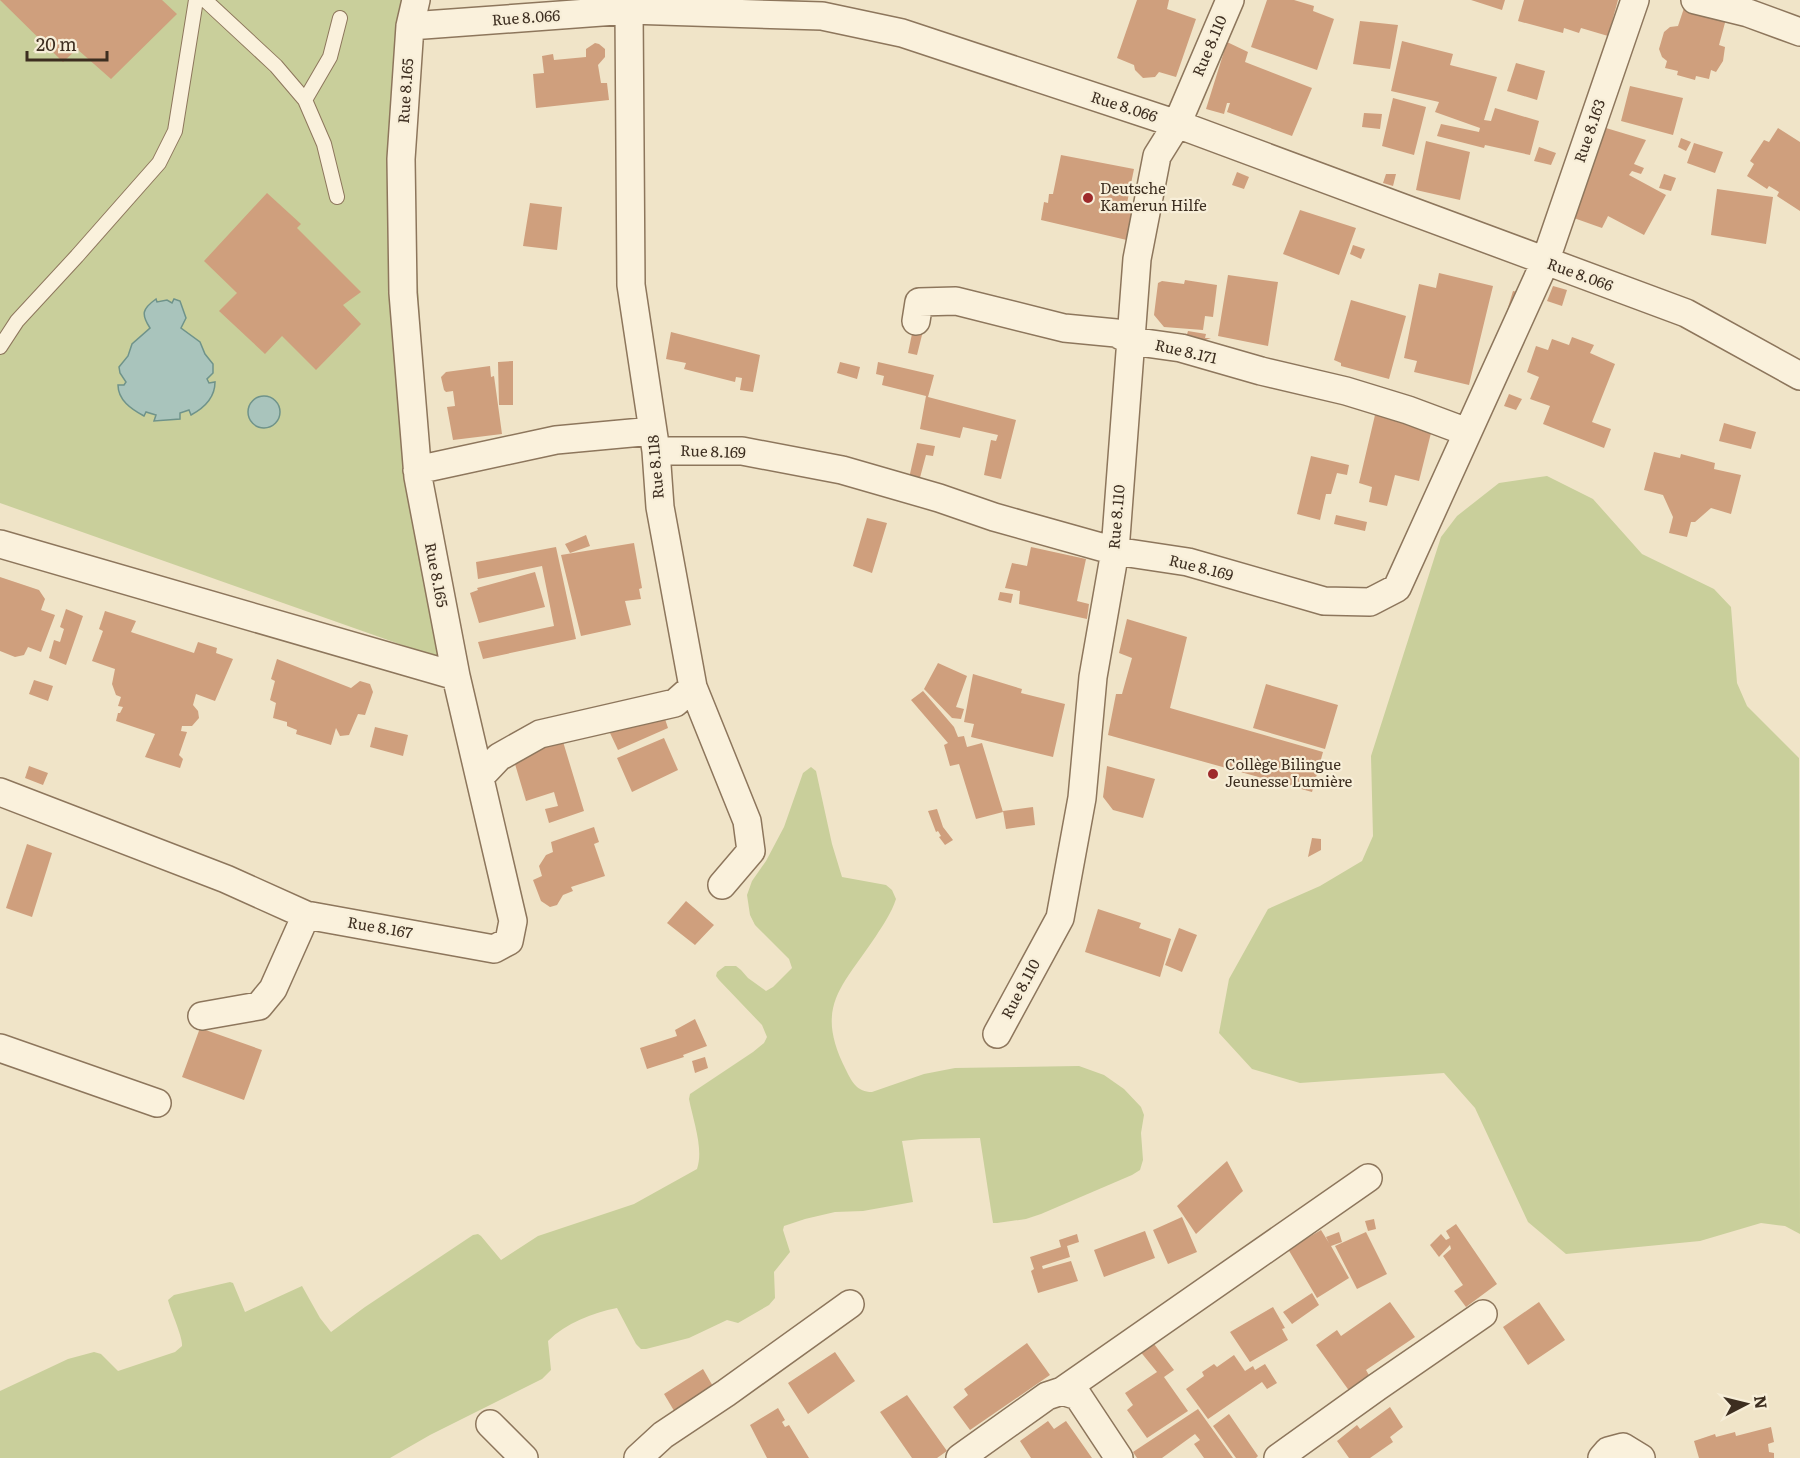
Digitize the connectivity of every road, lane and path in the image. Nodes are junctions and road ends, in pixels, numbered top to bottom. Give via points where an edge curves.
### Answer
1 (196, 0) edge
2 (205, 0) edge
3 (416, 0) edge
4 (1230, 0) edge
5 (1635, 0) edge
6 (1695, 0) edge
7 (821, 8) edge
8 (629, 10) junction
9 (340, 18) dead end
10 (410, 26) junction
11 (1800, 32) edge
12 (305, 100) junction
13 (1177, 124) junction
14 (337, 196) dead end
15 (1545, 262) junction
16 (916, 321) dead end
17 (1131, 341) junction
18 (0, 347) edge
19 (1799, 374) edge
20 (1467, 432) junction
21 (654, 441) junction
22 (417, 470) junction
23 (0, 544) edge
24 (1115, 551) junction
25 (456, 676) junction
26 (693, 687) junction
27 (481, 776) junction
28 (0, 792) edge
29 (722, 885) dead end
30 (306, 915) junction
31 (202, 1016) dead end
32 (997, 1034) dead end
33 (0, 1048) edge
34 (157, 1103) dead end
35 (1368, 1178) dead end
36 (850, 1304) dead end
37 (1483, 1314) dead end
38 (1062, 1390) junction
39 (490, 1424) dead end
40 (524, 1458) edge
41 (638, 1458) edge
42 (960, 1458) edge
43 (1119, 1458) edge
44 (1278, 1458) edge
45 (1602, 1458) edge
46 (1641, 1458) edge

1 - 18 lane via 175,131 159,163 17,321
2 - 12 lane via 276,66
3 - 10 street, Rue 8.165
4 - 13 street, Rue 8.110
5 - 15 street, Rue 8.163
6 - 11 street via 1748,13
7 - 8 street, Rue 8.066
7 - 13 street, Rue 8.066
8 - 10 street, Rue 8.066
8 - 21 street, Rue 8.118 via 631,285
9 - 12 lane via 330,57
10 - 22 street, Rue 8.165 via 401,159 403,293
12 - 14 lane via 324,144
13 - 15 street, Rue 8.066
13 - 17 street, Rue 8.110 via 1157,156 1137,259
15 - 19 street, Rue 8.066 via 1686,313
15 - 20 street, Rue 8.169
16 - 17 street, Rue 8.171 via 918,302 956,301 1064,328 1116,333
17 - 20 street, Rue 8.171 via 1180,348 1346,391
17 - 24 street, Rue 8.110
20 - 24 street, Rue 8.169 via 1397,588 1370,602 1324,601 1188,562
21 - 22 street, Rue 8.169 via 556,440
21 - 24 street, Rue 8.169 via 742,451 842,470
21 - 26 street, Rue 8.118 via 660,507
22 - 25 street, Rue 8.165
23 - 25 street
24 - 32 street, Rue 8.110 via 1094,677 1082,798 1060,918
25 - 27 street, Rue 8.167
26 - 27 street via 675,703 540,734 499,757
26 - 29 street, Rue 8.118 via 747,821 751,851
27 - 30 street, Rue 8.167 via 513,921 509,941 494,949
28 - 30 street, Rue 8.167 via 226,879
30 - 31 street via 273,989 258,1005
33 - 34 street
35 - 38 street
36 - 41 street via 663,1435
37 - 44 street
38 - 42 street via 1047,1396
38 - 43 street via 1078,1396
39 - 40 street
45 - 46 street via 1608,1451 1623,1447

